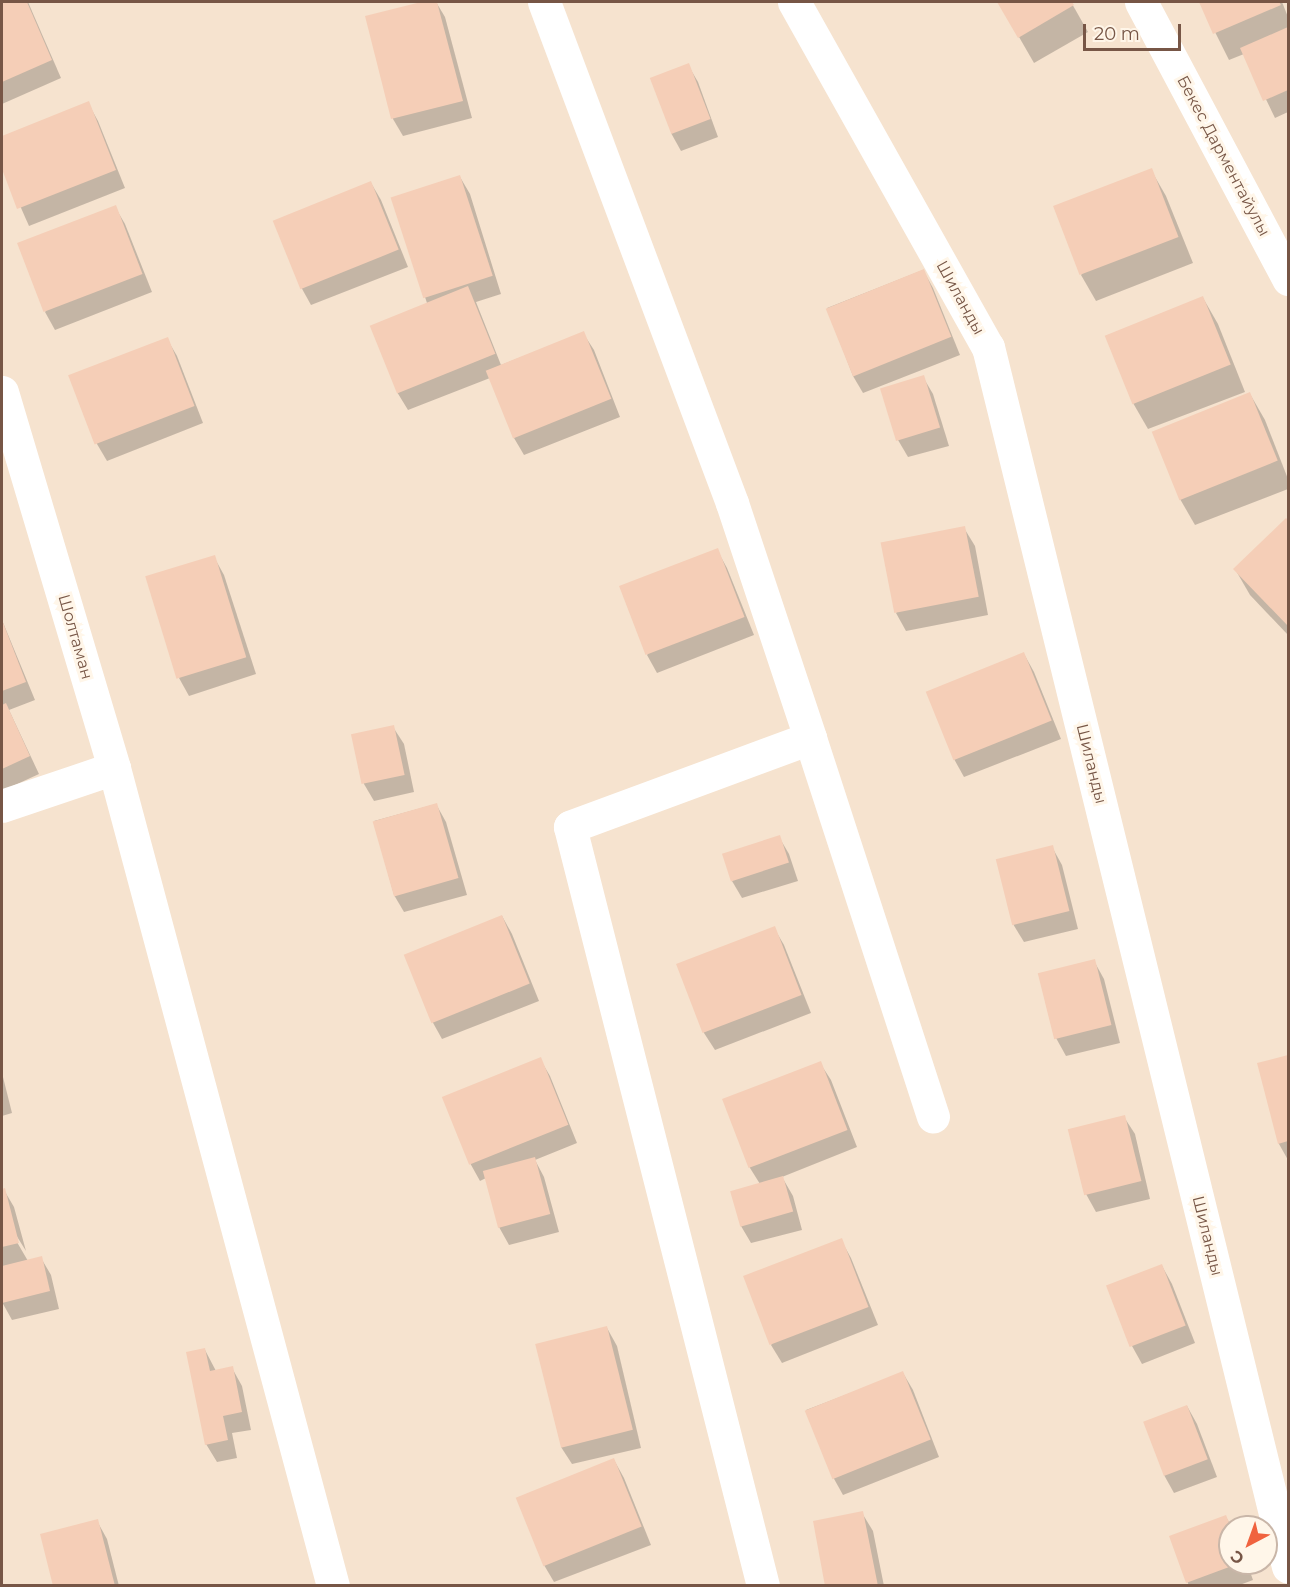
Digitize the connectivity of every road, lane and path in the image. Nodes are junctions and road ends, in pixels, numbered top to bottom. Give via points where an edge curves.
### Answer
1 (544, 2) edge
2 (794, 2) edge
3 (1141, 2) edge
4 (1288, 279) edge
5 (2, 392) edge
6 (810, 738) junction
7 (114, 768) junction
8 (2, 806) edge
9 (933, 1117) dead end
10 (1288, 1567) edge
11 (333, 1586) edge
12 (764, 1586) edge

1 - 6 street via 732,503
2 - 10 street, Шиланды via 988,347
3 - 4 street, Бекес Дарментайулы
5 - 7 street, Шолтаман
6 - 9 street
6 - 12 street via 570,827
7 - 8 street
7 - 11 street, Шолтаман

